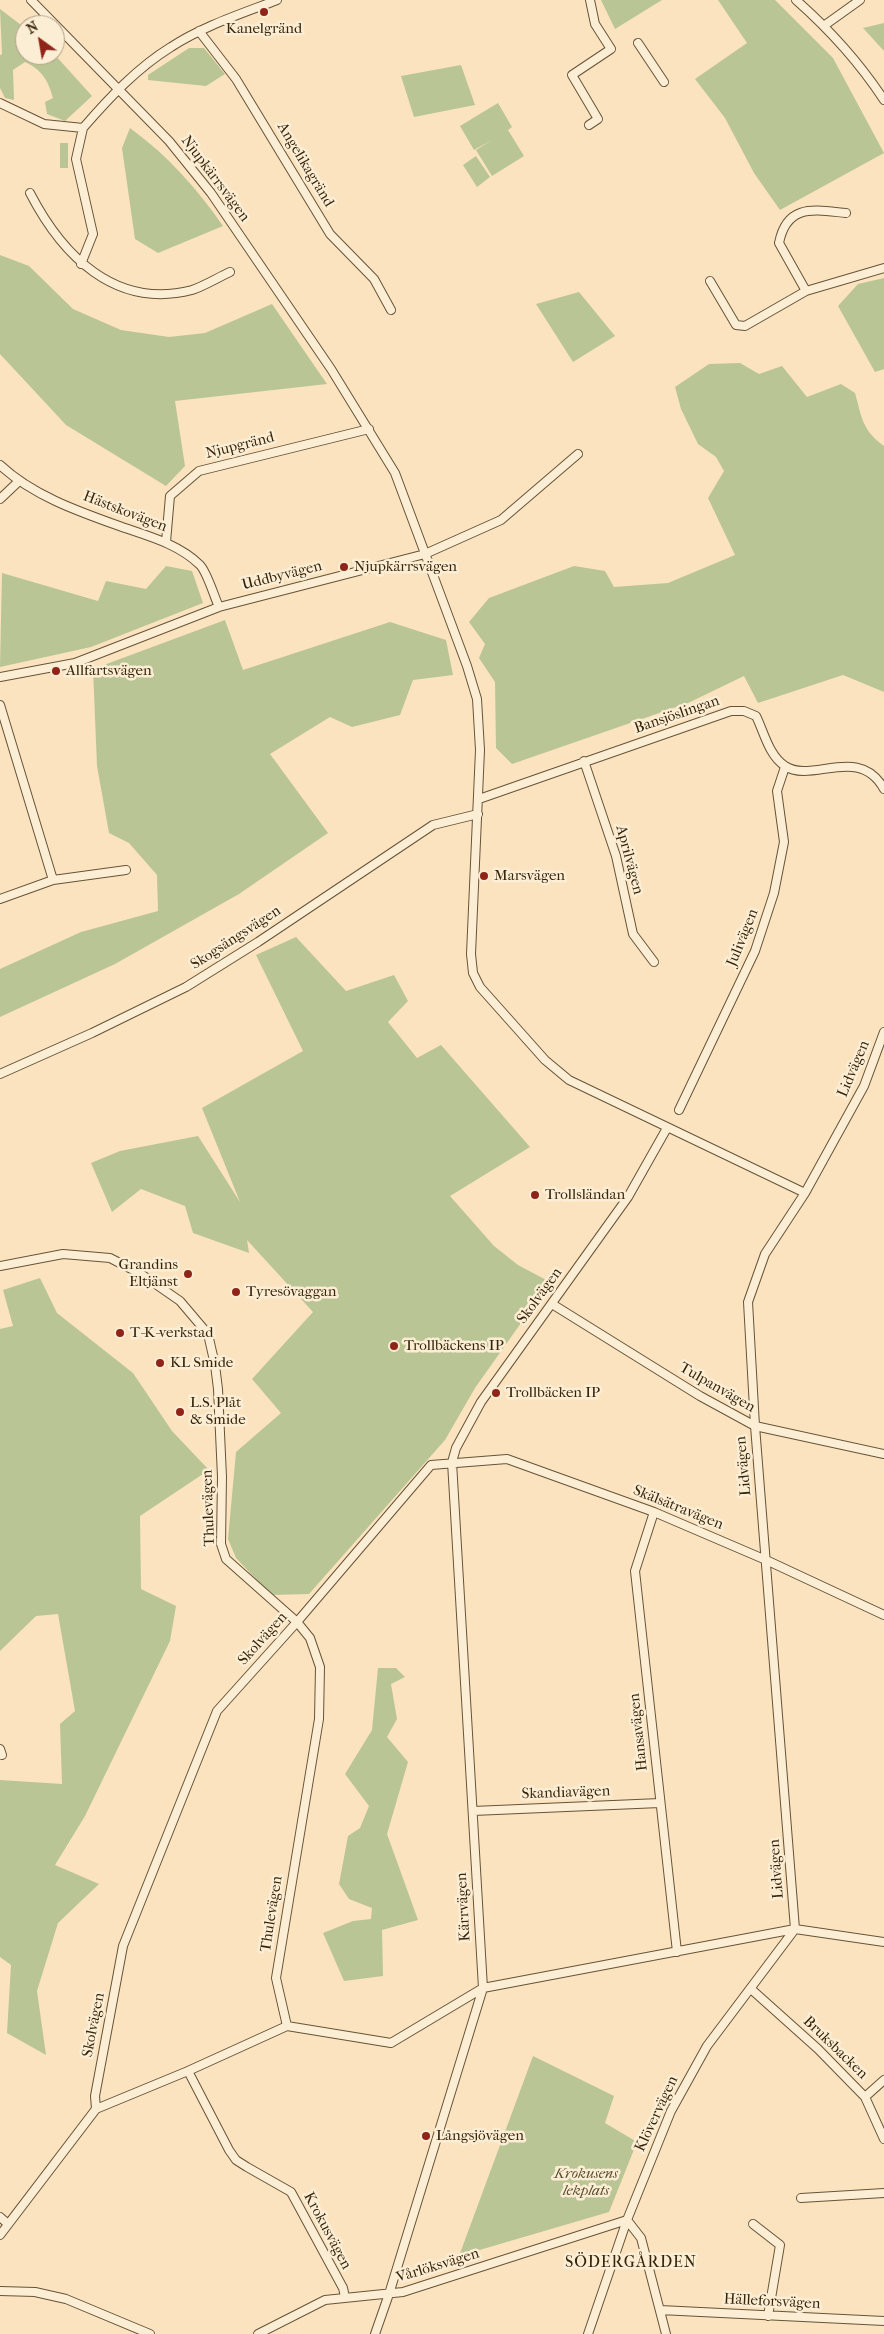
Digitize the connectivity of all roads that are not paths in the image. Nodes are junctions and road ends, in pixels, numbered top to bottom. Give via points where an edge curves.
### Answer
1 (32, 0) edge
2 (277, 0) edge
3 (590, 0) edge
4 (796, 0) edge
5 (860, 0) edge
6 (824, 25) junction
7 (199, 31) junction
8 (638, 43) dead end
9 (664, 82) dead end
10 (118, 89) junction
11 (884, 100) edge
12 (0, 103) edge
13 (590, 125) dead end
14 (83, 128) junction
15 (30, 193) dead end
16 (846, 214) dead end
17 (81, 264) junction
18 (884, 268) edge
19 (230, 272) dead end
20 (710, 281) dead end
21 (806, 291) junction
22 (391, 310) dead end
23 (369, 429) junction
24 (578, 454) dead end
25 (0, 465) edge
26 (18, 482) junction
27 (0, 498) edge
28 (166, 542) junction
29 (424, 554) junction
30 (218, 607) junction
31 (0, 677) edge
32 (0, 705) edge
33 (584, 762) junction
34 (785, 767) junction
35 (884, 789) edge
36 (479, 799) junction
37 (478, 814) junction
38 (126, 870) dead end
39 (53, 880) junction
40 (0, 899) edge
41 (654, 962) dead end
42 (884, 1032) edge
43 (0, 1074) edge
44 (679, 1110) dead end
45 (667, 1128) junction
46 (805, 1193) junction
47 (0, 1266) edge
48 (552, 1304) junction
49 (755, 1426) junction
50 (884, 1454) edge
51 (452, 1462) junction
52 (654, 1512) junction
53 (766, 1560) junction
54 (884, 1615) edge
55 (297, 1622) junction
56 (660, 1803) junction
57 (473, 1811) junction
58 (795, 1930) junction
59 (884, 1942) edge
60 (677, 1952) junction
61 (483, 1988) junction
62 (751, 1989) junction
63 (287, 2026) junction
64 (188, 2071) junction
65 (884, 2080) edge
66 (865, 2097) junction
67 (96, 2109) junction
68 (884, 2139) edge
69 (884, 2193) edge
70 (801, 2198) dead end
71 (0, 2217) edge
72 (627, 2220) junction
73 (8, 2224) junction
74 (753, 2224) dead end
75 (0, 2235) edge
76 (0, 2291) edge
77 (389, 2294) junction
78 (345, 2297) junction
79 (660, 2310) junction
80 (768, 2316) junction
81 (884, 2322) edge
82 (150, 2334) edge
83 (258, 2334) edge
84 (374, 2334) edge
85 (588, 2334) edge
86 (666, 2334) edge

1 - 10 street, Njupkärrsvägen
2 - 7 street
3 - 13 street via 595,24 611,48 572,75 598,119
4 - 6 street
5 - 6 street
6 - 11 street via 851,53
7 - 10 street via 154,58
7 - 22 street, Angelikagränd via 236,79 330,234 374,278
8 - 9 street
10 - 14 street
10 - 23 street, Njupkärrsvägen via 169,141 212,193
12 - 14 street via 44,124
14 - 17 street via 76,159 93,234
15 - 17 street via 42,216
16 - 21 street via 811,209 798,213 785,226 778,243
17 - 19 street via 111,285 146,293 193,290
18 - 21 street
20 - 21 street via 736,325 745,326
23 - 28 street, Njupgränd via 199,471 170,496
23 - 29 street, Njupkärrsvägen via 395,473
24 - 29 street, Uddbyvägen via 501,520
25 - 26 street, Hästskovägen
26 - 27 street
26 - 28 street, Hästskovägen via 95,516
28 - 30 street, Hästskovägen via 201,566
29 - 30 street, Uddbyvägen
29 - 36 street, Njupkärrsvägen via 477,699
30 - 31 street, Uddbyvägen via 75,663
32 - 39 street
33 - 34 street, Bansjöslingan via 732,712 744,711 756,716 773,753
33 - 36 street, Bansjöslingan
33 - 41 street, Aprilvägen via 616,856 633,934
34 - 35 street via 803,770 844,766 868,772
34 - 44 street, Julivägen via 777,791 784,842 774,893 755,951
36 - 37 street, Njupkärrsvägen
37 - 43 street, Skogsängsvägen via 432,825 186,987
37 - 45 street via 471,954 473,973 480,987 545,1060 569,1080
38 - 39 street
39 - 40 street
42 - 46 street, Lidvägen via 864,1086
45 - 46 street
45 - 48 street, Skolvägen via 628,1197
46 - 49 street, Lidvägen via 765,1254 748,1302
47 - 55 street, Thulevägen via 63,1254 110,1258 158,1285 196,1317 208,1334 218,1389 221,1544 226,1559
48 - 49 street, Tulpanvägen via 700,1396
48 - 51 street, Skolvägen via 481,1402
49 - 50 street, Tulpanvägen
49 - 53 street, Lidvägen
51 - 52 street, Skälsätravägen via 507,1459
51 - 55 street, Skolvägen via 432,1465
51 - 57 street, Kärrvägen
52 - 53 street, Skälsätravägen
52 - 56 street, Hansavägen via 635,1570
53 - 54 street, Skälsätravägen
53 - 58 street, Lidvägen
55 - 63 street, Thulevägen via 310,1638 320,1667 319,1718 276,1978
55 - 67 street, Skolvägen via 217,1711 122,1946 95,2096
56 - 57 street, Skandiavägen
56 - 60 street, Hansavägen
57 - 61 street, Kärrvägen
58 - 59 street
58 - 60 street
58 - 62 street, Klövervägen
60 - 61 street
61 - 63 street via 392,2043
61 - 77 street, Kärrvägen
62 - 66 street, Bruksbacken via 818,2049
62 - 72 street, Klövervägen via 707,2046 671,2111
63 - 64 street
64 - 67 street
64 - 78 street, Krokusvägen via 236,2160 291,2192
65 - 66 street
66 - 68 street, Bruksbacken
67 - 73 street
69 - 70 street
71 - 73 street
72 - 77 street, Vårlöksvägen
72 - 79 street via 641,2238
72 - 85 street, Klövervägen
73 - 75 street
74 - 80 street via 780,2245
76 - 82 street via 35,2292 66,2299
77 - 78 street, Vårlöksvägen
77 - 84 street, Kärrvägen
78 - 83 street, Vårlöksvägen via 325,2300
79 - 80 street, Hälleforsvägen
79 - 86 street
80 - 81 street, Hälleforsvägen

